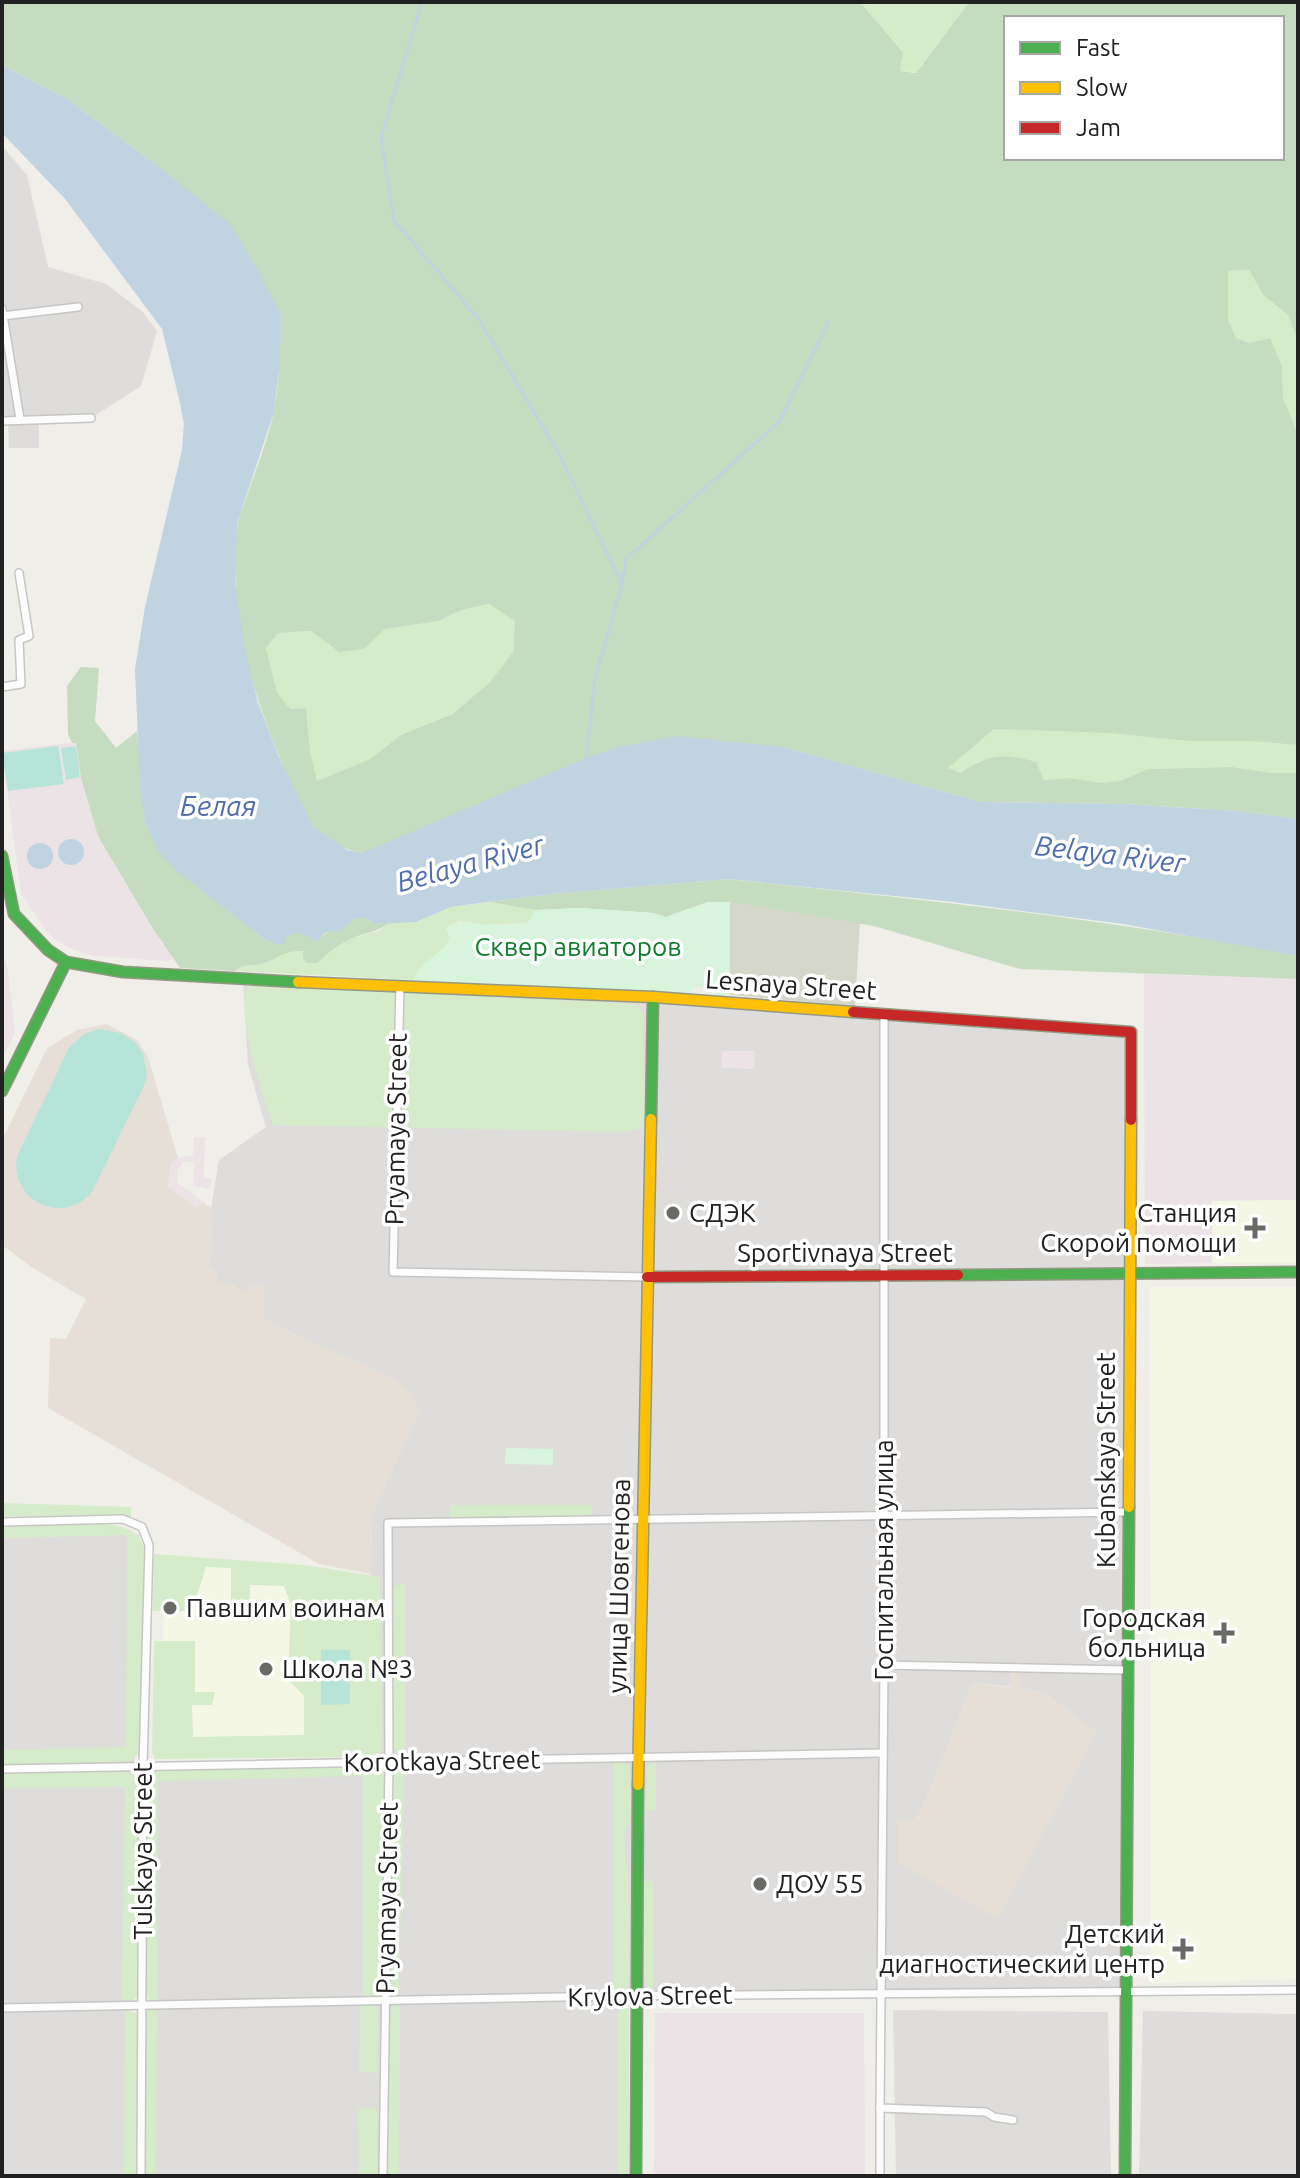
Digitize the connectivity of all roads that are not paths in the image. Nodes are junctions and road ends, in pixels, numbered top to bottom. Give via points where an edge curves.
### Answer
1 (78, 307) dead end
2 (3, 314) edge
3 (91, 418) dead end
4 (20, 419) junction
5 (2, 421) edge
6 (19, 573) dead end
7 (2, 687) edge
8 (2, 856) edge
9 (66, 962) junction
10 (400, 986) junction
11 (653, 997) junction
12 (884, 1013) junction
13 (1131, 1032) joint
14 (2, 1091) edge
15 (393, 1272) joint
16 (1298, 1272) edge
17 (1129, 1273) junction
18 (884, 1274) junction
19 (647, 1277) junction
20 (1126, 1512) junction
21 (884, 1515) junction
22 (642, 1518) junction
23 (2, 1522) edge
24 (884, 1665) junction
25 (1127, 1670) junction
26 (882, 1753) junction
27 (638, 1757) junction
28 (389, 1763) junction
29 (143, 1766) junction
30 (2, 1769) edge
31 (1298, 1990) edge
32 (1127, 1991) junction
33 (881, 1993) junction
34 (637, 1996) junction
35 (386, 2000) junction
36 (142, 2007) junction
37 (2, 2008) edge
38 (880, 2108) junction
39 (1013, 2120) dead end
40 (141, 2176) edge
41 (383, 2176) edge
42 (636, 2176) edge
43 (880, 2176) edge
44 (1125, 2176) edge

1 - 2 street
2 - 4 street
3 - 4 street
4 - 5 street
6 - 7 street via 29,636 19,640 21,684
8 - 9 main road via 14,914
9 - 10 main road, Lesnaya Street via 123,972
9 - 14 main road
10 - 11 main road, Lesnaya Street
10 - 15 street, Pryamaya Street
11 - 12 main road, Lesnaya Street
11 - 19 main road, улица Шовгенова
12 - 13 main road, Lesnaya Street
12 - 18 street, Госпитальная улица
13 - 17 main road, Kubanskaya Street
15 - 19 street, Sportivnaya Street
16 - 17 main road, Sportivnaya Street
17 - 18 main road, Sportivnaya Street
17 - 20 main road, Kubanskaya Street
18 - 19 main road, Sportivnaya Street
18 - 21 street, Госпитальная улица
19 - 22 main road, улица Шовгенова
20 - 21 street
20 - 25 main road, Kubanskaya Street
21 - 22 street
21 - 24 street, Госпитальная улица
22 - 27 main road, улица Шовгенова
22 - 28 street, Pryamaya Street via 388,1523
23 - 29 street, Tulskaya Street via 123,1519 142,1527 149,1545
24 - 25 street
24 - 26 street, Госпитальная улица
25 - 32 main road, Kubanskaya Street
26 - 27 street, Korotkaya Street
26 - 33 street, Госпитальная улица
27 - 28 street, Korotkaya Street
27 - 34 main road, улица Шовгенова
28 - 29 street, Korotkaya Street
28 - 35 street, Pryamaya Street
29 - 30 street, Korotkaya Street
29 - 36 street, Tulskaya Street
31 - 32 street, Krylova Street
32 - 33 street, Krylova Street
32 - 44 main road, Kubanskaya Street
33 - 34 street, Krylova Street
33 - 38 street, Госпитальная улица
34 - 35 street, Krylova Street
34 - 42 main road, улица Шовгенова
35 - 36 street, Krylova Street
35 - 41 street, Pryamaya Street
36 - 37 street, Krylova Street
36 - 40 street, Tulskaya Street
38 - 39 street via 986,2112
38 - 43 street, Госпитальная улица

